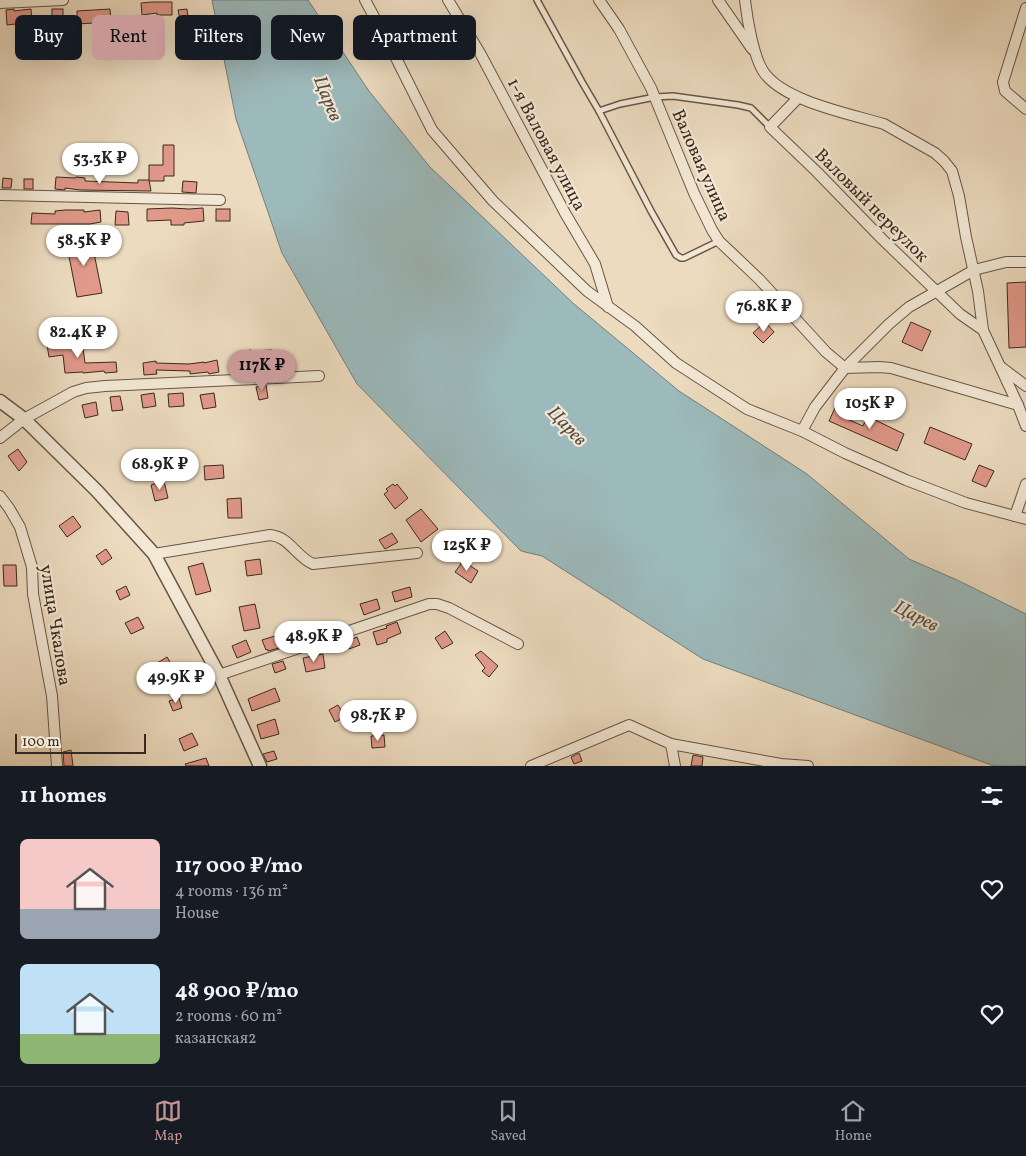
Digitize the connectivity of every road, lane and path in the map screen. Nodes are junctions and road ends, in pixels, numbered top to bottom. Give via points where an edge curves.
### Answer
1 (63, 0) edge
2 (365, 0) edge
3 (448, 0) edge
4 (537, 0) edge
5 (599, 0) edge
6 (718, 0) edge
7 (745, 0) edge
8 (0, 4) edge
9 (1026, 8) edge
10 (755, 54) junction
11 (655, 98) junction
12 (798, 98) junction
13 (1026, 109) edge
14 (599, 111) junction
15 (770, 127) junction
16 (0, 195) edge
17 (220, 200) dead end
18 (719, 241) junction
19 (1026, 262) edge
20 (974, 270) junction
21 (936, 292) junction
22 (608, 307) junction
23 (983, 330) junction
24 (999, 365) junction
25 (845, 368) junction
26 (318, 376) dead end
27 (1026, 386) edge
28 (0, 401) edge
29 (1018, 405) junction
30 (24, 419) junction
31 (1026, 426) edge
32 (802, 432) junction
33 (0, 438) edge
34 (1026, 484) edge
35 (0, 496) edge
36 (1015, 516) junction
37 (1026, 519) edge
38 (417, 553) dead end
39 (154, 554) junction
40 (518, 644) dead end
41 (219, 675) junction
42 (671, 744) junction
43 (56, 766) edge
44 (260, 766) edge
45 (531, 766) edge
46 (675, 766) edge
47 (808, 766) edge

1 - 8 street
2 - 22 street via 432,130 494,201 587,291
3 - 22 street, 1-я Валовая улица via 595,264
4 - 14 lane
5 - 11 street, Валовая улица via 619,29
6 - 10 street
7 - 10 street
9 - 13 street via 1003,82 1005,91
10 - 12 street via 769,78
11 - 14 lane
11 - 15 lane via 673,96 751,108
11 - 18 street, Валовая улица via 694,193
12 - 15 street
12 - 20 street via 884,124 944,161 952,172 959,196
14 - 18 lane via 678,257 684,258
15 - 21 street, Валовый переулок
16 - 17 street
18 - 25 street, Валовая улица
19 - 20 street via 1006,262
20 - 21 street
20 - 23 street
21 - 23 street, Валовый переулок
21 - 25 street via 889,324
22 - 32 street via 676,363 747,409
23 - 24 street
24 - 27 street
24 - 29 street
25 - 29 street via 891,368
25 - 32 street via 815,407
26 - 30 street via 86,388
28 - 30 street
29 - 31 street
30 - 33 street
30 - 39 street via 97,491
32 - 36 street via 906,480 966,503
34 - 36 street
35 - 43 street, улица Чкалова via 20,527 32,567 33,594 52,696
36 - 37 street
38 - 39 street via 313,564 300,557 281,537 270,535
39 - 41 street
40 - 41 street via 449,608 428,604
41 - 44 street
42 - 45 street via 629,725
42 - 46 street
42 - 47 street

